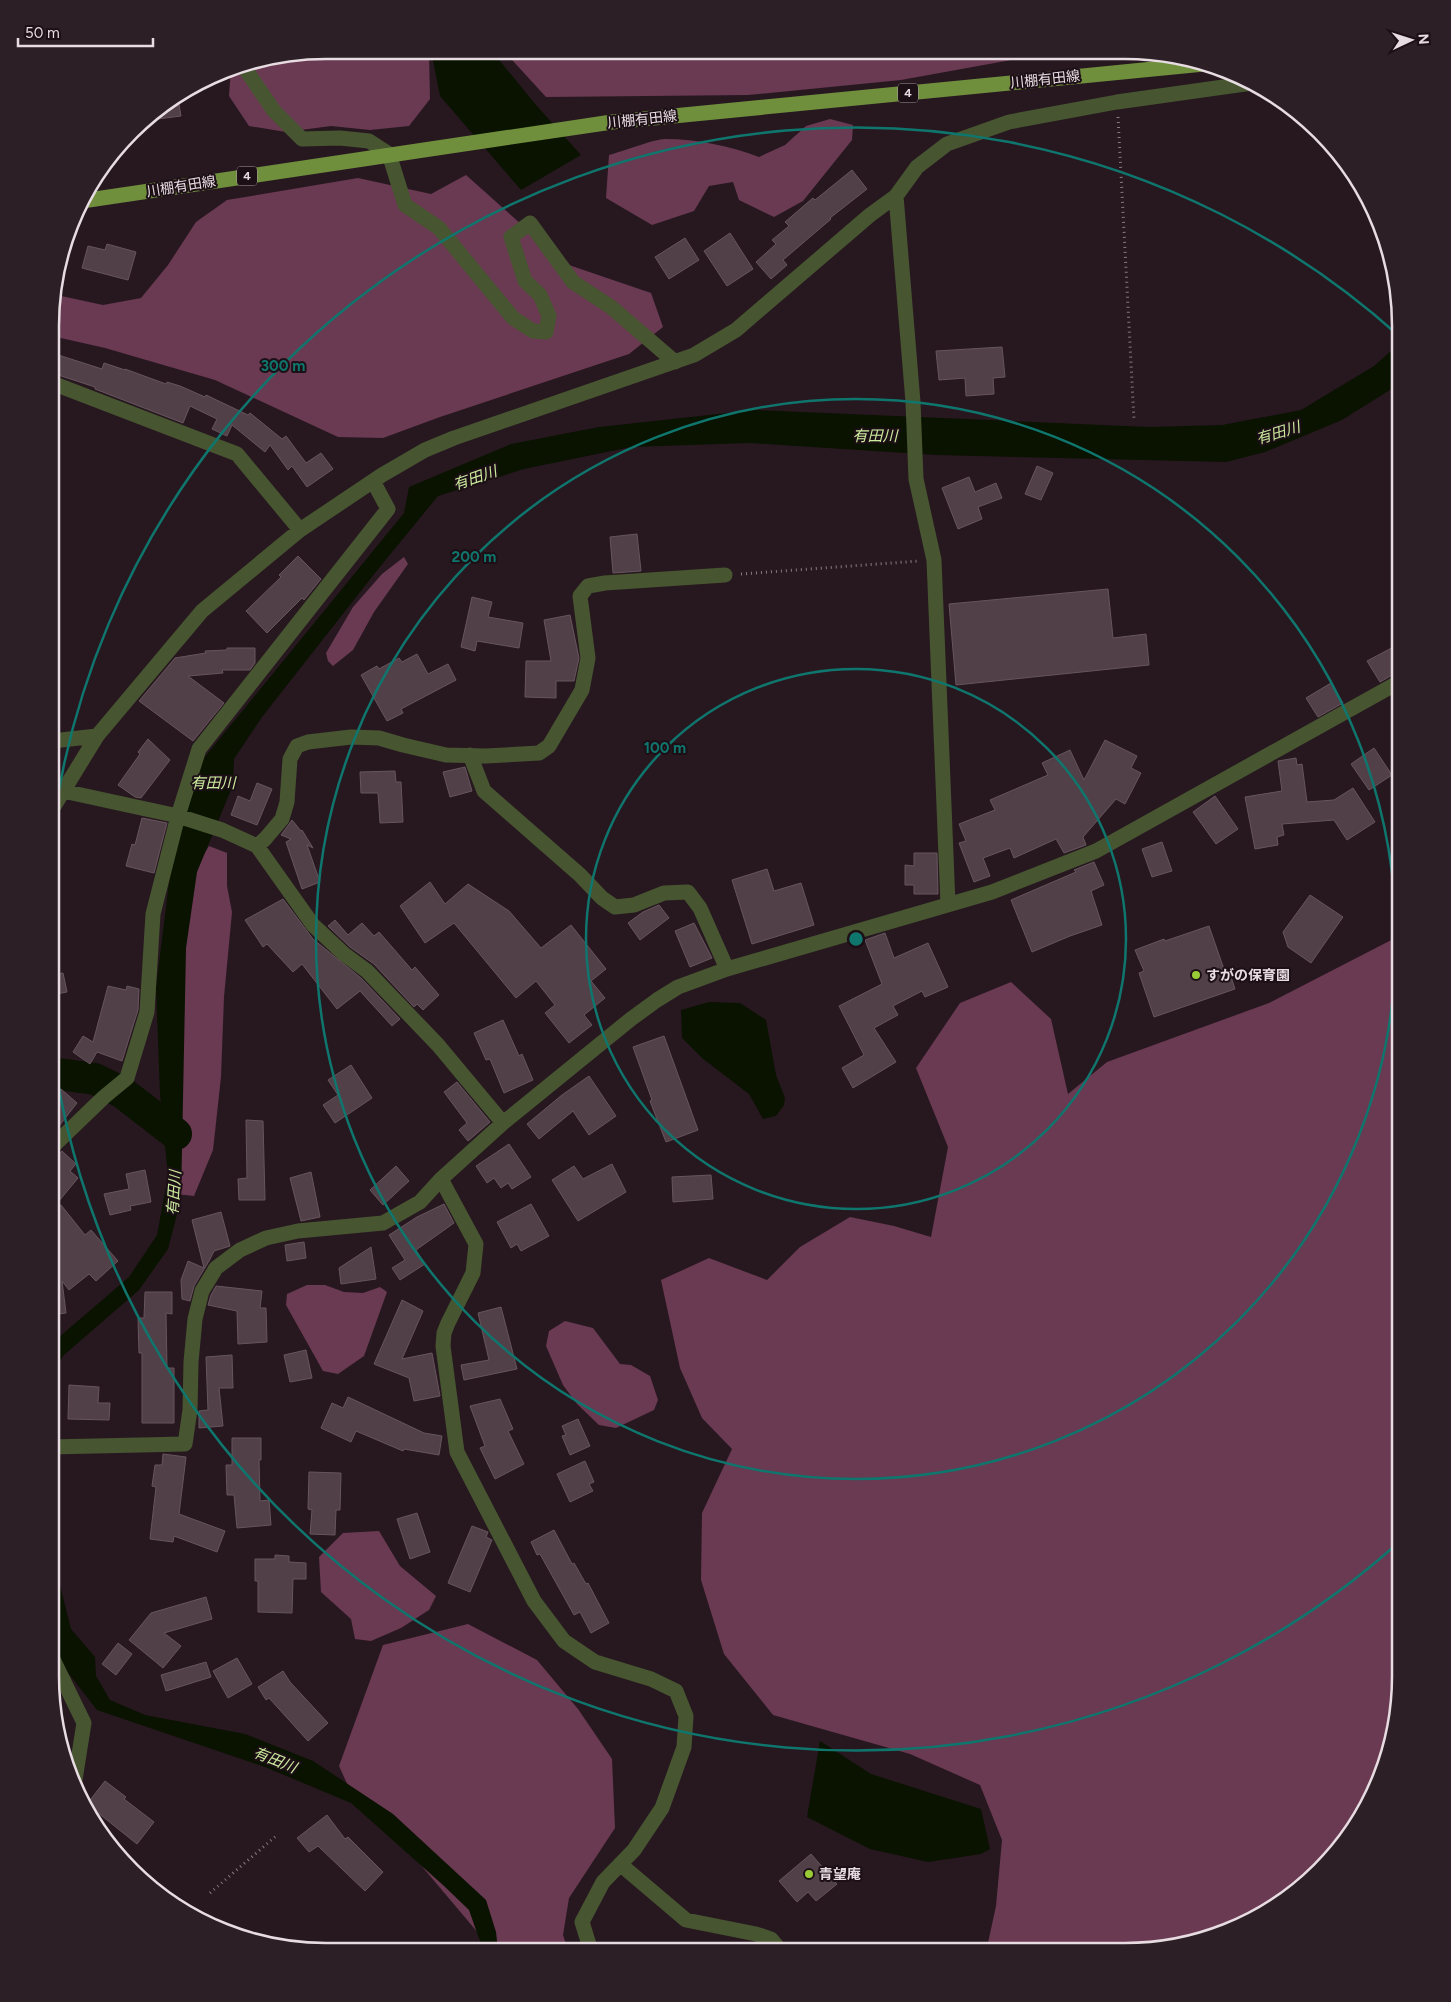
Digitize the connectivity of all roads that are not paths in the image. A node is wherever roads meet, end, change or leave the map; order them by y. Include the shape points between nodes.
1 (1186, 66) edge
2 (247, 71) edge
3 (1241, 85) edge
4 (389, 154) junction
5 (896, 196) junction
6 (90, 200) edge
7 (675, 362) junction
8 (59, 387) edge
9 (373, 481) junction
10 (300, 530) junction
11 (726, 575) road end
12 (1392, 686) edge
13 (97, 736) junction
14 (59, 740) edge
15 (470, 755) junction
16 (63, 791) junction
17 (59, 798) edge
18 (178, 816) junction
19 (257, 846) junction
20 (948, 904) junction
21 (727, 968) junction
22 (503, 1123) junction
23 (59, 1140) edge
24 (441, 1178) junction
25 (59, 1447) edge
26 (59, 1672) edge
27 (76, 1771) edge
28 (620, 1864) junction
29 (589, 1943) edge
30 (774, 1943) edge

1 - 4 main road, 川棚有田線 / 4 via 612,122
2 - 4 street via 274,110 302,139 340,138 369,142
3 - 5 street via 1117,102 1009,122 947,144 917,167
4 - 6 main road, 川棚有田線 / 4
4 - 7 street via 405,205 439,228 513,318 533,331 546,332 549,316 540,295 525,281 511,237 530,223 573,282 611,307
5 - 7 street via 736,330 694,355
5 - 20 street via 916,479 934,560
7 - 9 street via 454,438 424,450
8 - 10 street via 237,454
9 - 10 street
9 - 18 street via 388,509 199,749
10 - 13 street via 202,611
11 - 15 street via 588,586 580,596 588,658 582,690 549,746 539,753
12 - 20 street via 1096,851 992,892
13 - 14 street
13 - 16 street
15 - 19 street via 446,754 380,738 351,737 297,746 290,759 287,802 282,819
15 - 21 street via 484,791 615,907 634,905 664,893 688,892 700,908
16 - 17 street
16 - 18 street
18 - 19 street via 222,830
18 - 23 street via 153,914 147,1012 127,1078
19 - 22 street via 313,925 367,971 438,1044
20 - 21 street
21 - 22 street via 678,987 657,1000
22 - 24 street
24 - 25 street via 420,1202 383,1223 266,1238 240,1250 216,1268 202,1291 195,1319 185,1444
24 - 28 street via 476,1244 473,1273 444,1333 457,1452 534,1601 564,1641 595,1662 676,1690 686,1716 684,1747 662,1808 634,1850
26 - 27 street via 84,1723
28 - 29 street via 603,1882 582,1922
28 - 30 street via 686,1920 756,1934

